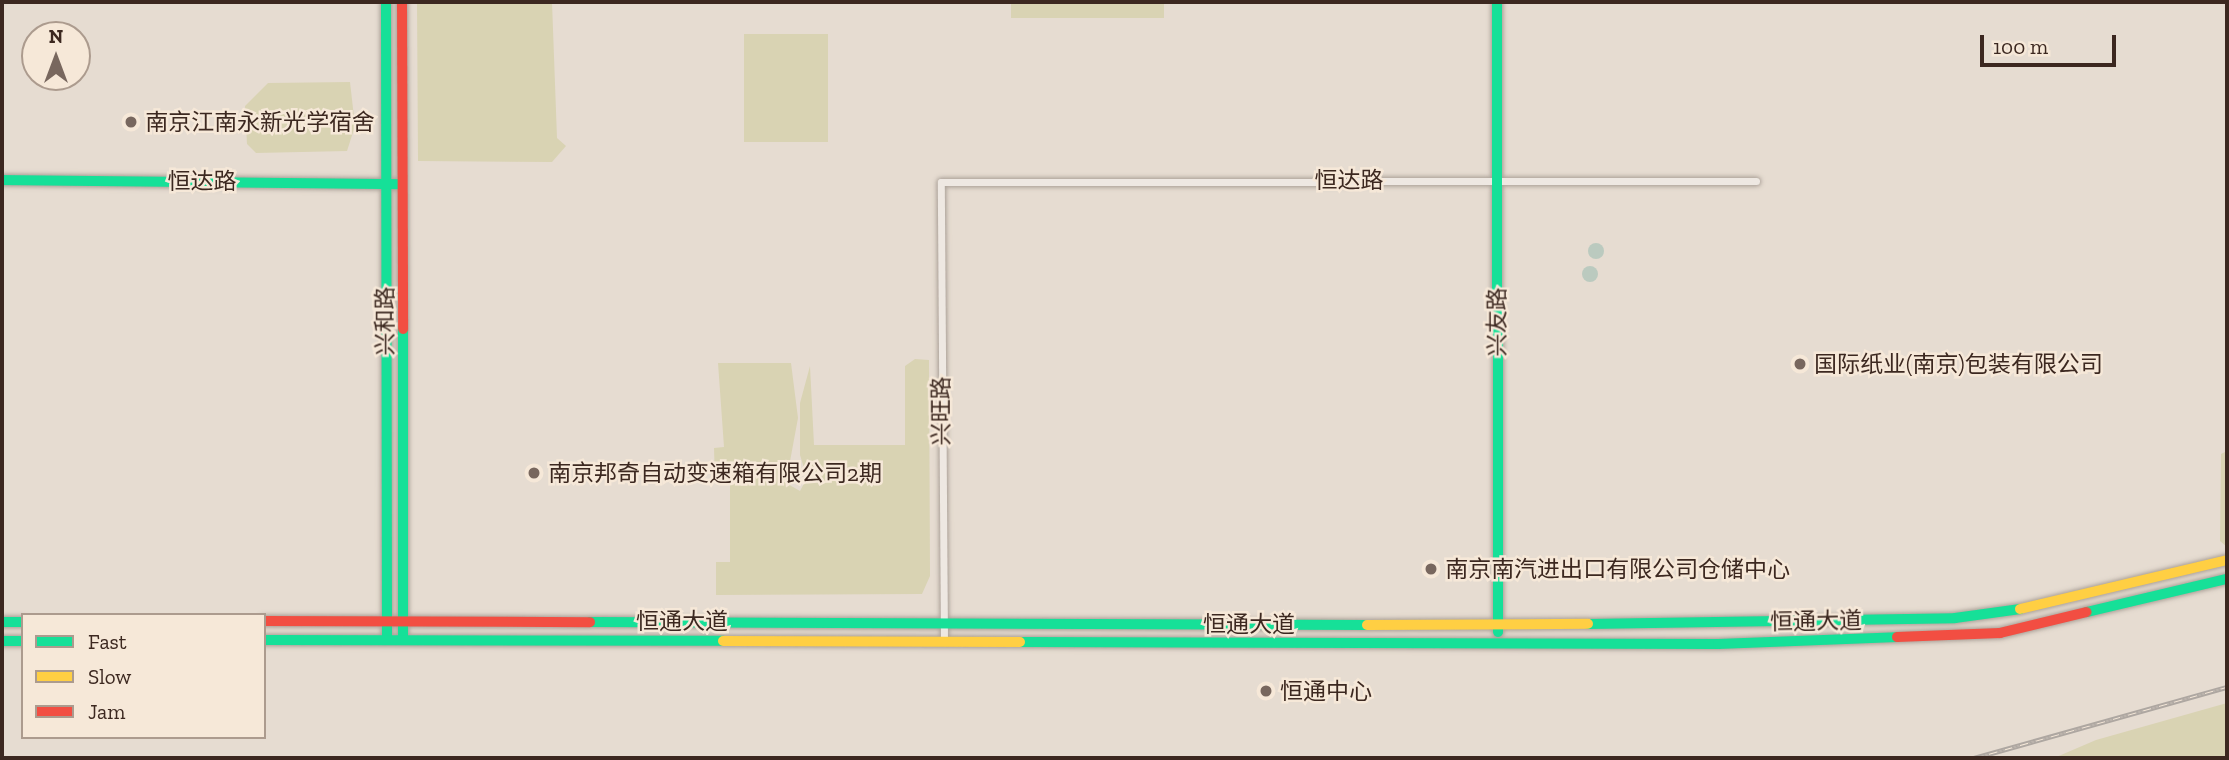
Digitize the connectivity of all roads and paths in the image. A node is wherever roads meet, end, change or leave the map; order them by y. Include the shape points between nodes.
1 (386, 2) edge
2 (402, 2) edge
3 (1497, 2) edge
4 (2, 180) edge
5 (941, 181) joint
6 (1496, 181) junction
7 (1756, 181) dead end
8 (385, 183) junction
9 (402, 184) junction
10 (2227, 559) edge
11 (2227, 579) edge
12 (266, 621) edge
13 (387, 621) junction
14 (403, 621) junction
15 (2, 622) edge
16 (21, 622) edge
17 (943, 624) junction
18 (1498, 625) junction
19 (21, 640) edge
20 (266, 640) edge
21 (387, 640) junction
22 (403, 640) junction
23 (2, 641) edge
24 (944, 641) junction
25 (1498, 642) junction

1 - 8 main road, 兴和路
2 - 9 main road, 兴和路
3 - 6 main road, 兴友路
4 - 8 main road, 恒达路
5 - 6 street, 恒达路
5 - 17 street, 兴旺路
6 - 7 street, 恒达路
6 - 18 main road, 兴友路
8 - 9 main road, 恒达路
8 - 13 main road, 兴和路
9 - 14 main road, 兴和路
10 - 18 main road, 恒通大道 via 1999,615
11 - 25 main road, 恒通大道 via 2000,633 1718,644
12 - 13 main road, 恒通大道
13 - 14 main road, 恒通大道
13 - 21 main road, 兴和路
14 - 17 main road, 恒通大道
14 - 22 main road, 兴和路
15 - 16 main road
17 - 18 main road, 恒通大道
17 - 24 street, 兴旺路
18 - 25 main road, 兴友路
19 - 23 main road
20 - 21 main road, 恒通大道
21 - 22 main road, 恒通大道
22 - 24 main road, 恒通大道
24 - 25 main road, 恒通大道

